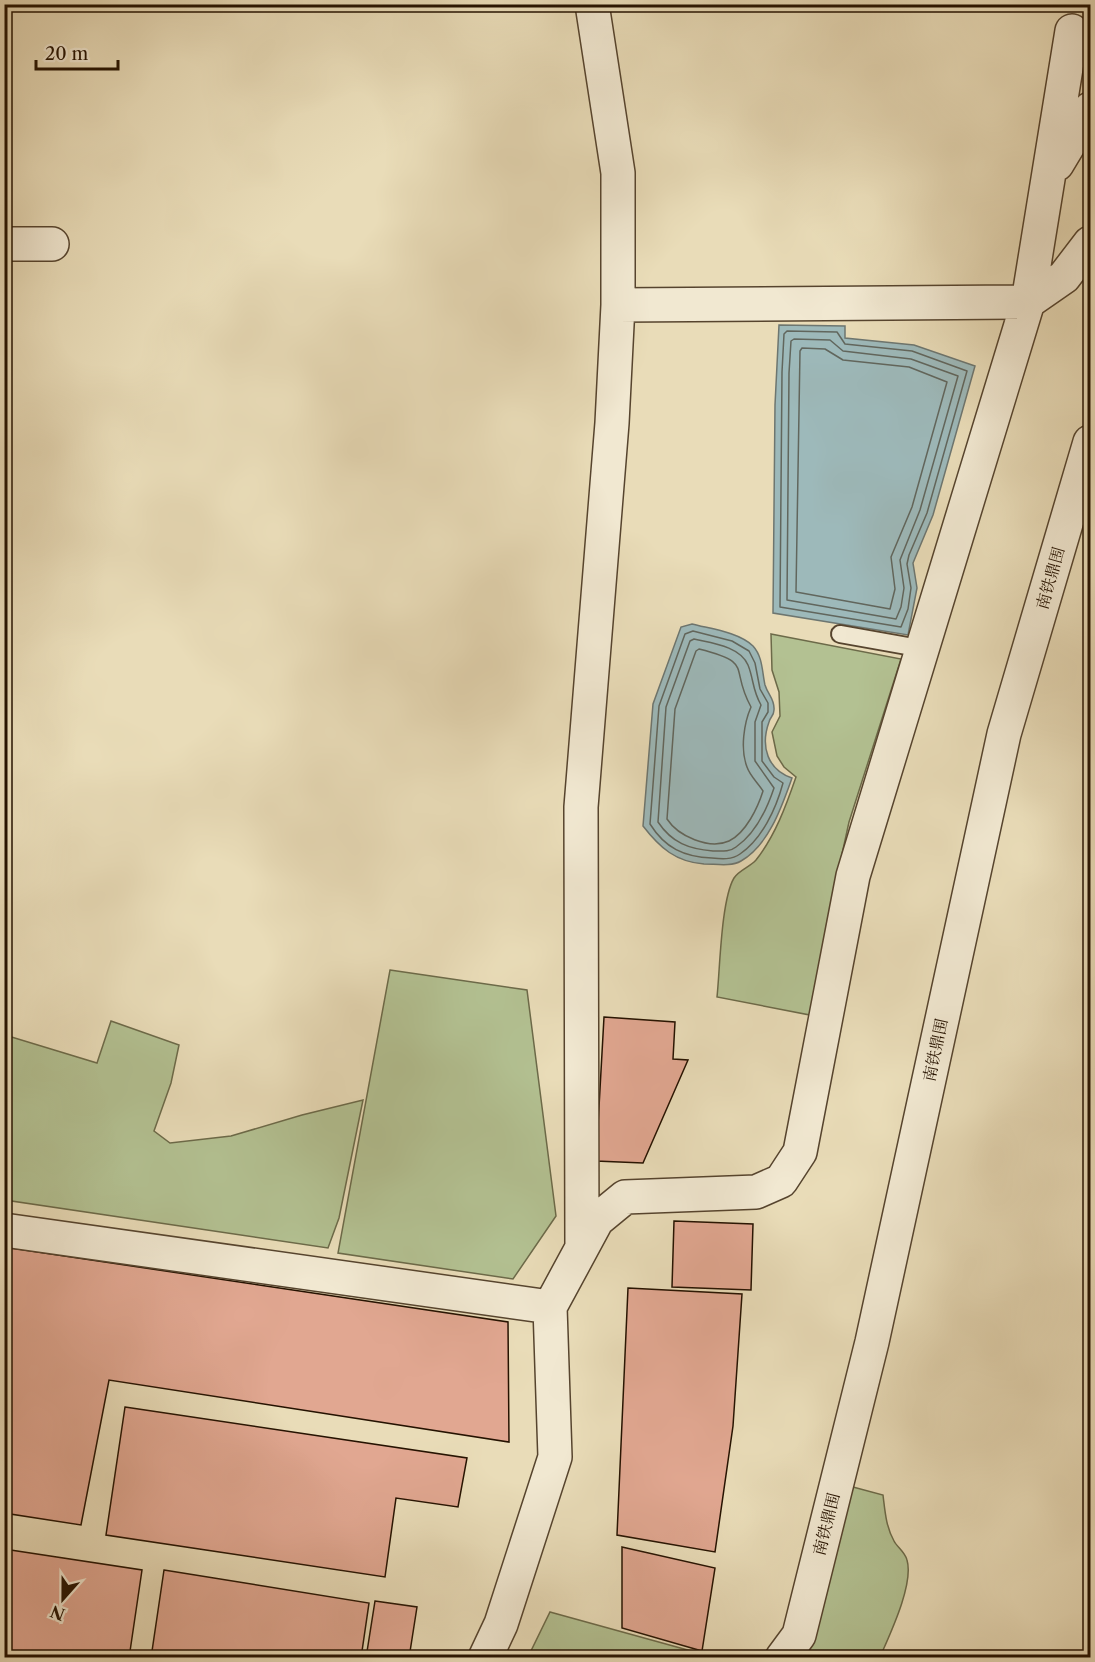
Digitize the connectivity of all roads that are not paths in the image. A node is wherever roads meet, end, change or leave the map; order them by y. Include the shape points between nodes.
1 (592, 4) edge
2 (1072, 31) dead end
3 (1090, 109) edge
4 (1049, 176) junction
5 (1090, 243) edge
6 (4, 244) edge
7 (52, 244) dead end
8 (1028, 302) junction
9 (618, 305) junction
10 (1090, 442) edge
11 (840, 634) dead end
12 (924, 649) junction
13 (4, 1230) edge
14 (582, 1249) junction
15 (550, 1307) junction
16 (485, 1658) edge
17 (782, 1658) edge

1 - 9 street via 618,173
2 - 4 street
3 - 4 street
4 - 8 street
5 - 8 street via 1064,277
6 - 7 street
8 - 9 street
8 - 12 street
9 - 14 street via 581,807
10 - 17 street, 南铁鼎围 via 1004,734 872,1342 798,1635
11 - 12 lane
12 - 14 street via 853,876 800,1152 781,1181 756,1192 625,1197 597,1220
13 - 15 street
14 - 15 street
15 - 16 street via 555,1457 501,1624

